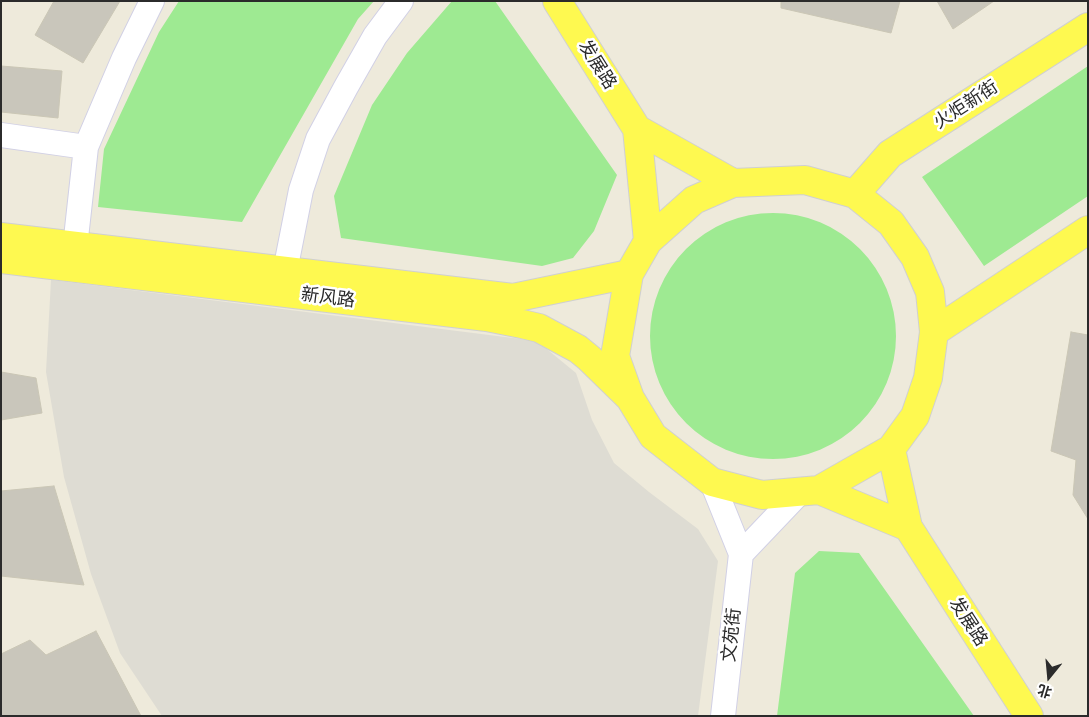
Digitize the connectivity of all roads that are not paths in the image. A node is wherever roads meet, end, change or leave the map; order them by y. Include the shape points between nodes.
1 (152, 1) edge
2 (401, 1) edge
3 (557, 1) edge
4 (1088, 27) edge
5 (637, 130) junction
6 (1, 135) edge
7 (86, 147) junction
8 (733, 183) junction
9 (855, 194) junction
10 (1088, 230) edge
11 (1, 237) edge
12 (648, 241) junction
13 (75, 247) junction
14 (1, 259) edge
15 (285, 271) junction
16 (629, 274) junction
17 (934, 332) junction
18 (630, 398) junction
19 (891, 449) junction
20 (712, 482) junction
21 (810, 491) junction
22 (908, 527) junction
23 (741, 554) junction
24 (724, 716) edge
25 (1029, 716) edge

1 - 7 street
2 - 15 street via 374,36 318,139 301,190
3 - 5 main road, 发展路
4 - 9 main road, 火炬新街 via 890,154
5 - 8 main road
5 - 12 main road
6 - 7 street
7 - 13 street
8 - 9 main road via 805,180
8 - 12 main road via 694,200
9 - 17 main road via 890,224 915,257 930,292
10 - 17 main road
11 - 13 main road, 新风路
12 - 16 main road
13 - 15 main road, 新风路
14 - 18 main road, 新风路 via 522,324 539,328 578,349
15 - 16 main road, 新风路 via 513,298
16 - 18 main road via 615,356
17 - 19 main road via 928,378 915,416
18 - 20 main road via 653,436
19 - 21 main road
19 - 22 main road
20 - 21 main road via 762,495
20 - 23 street
21 - 22 main road
21 - 23 street
22 - 25 main road, 发展路
23 - 24 street, 文苑街

